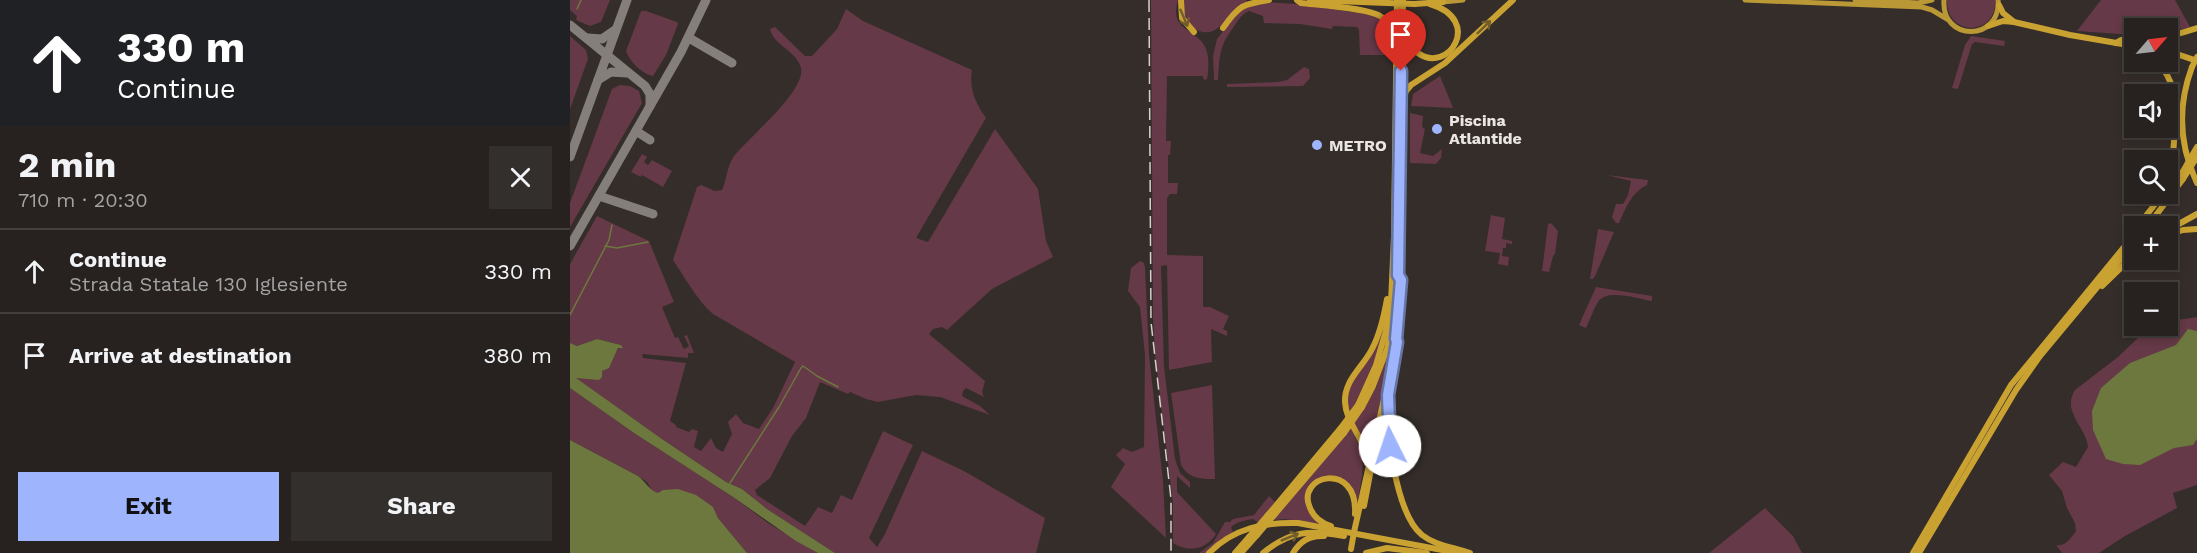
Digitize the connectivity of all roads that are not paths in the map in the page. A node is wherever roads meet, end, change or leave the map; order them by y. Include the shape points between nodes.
1 (1181, 0) edge
2 (1269, 0) edge
3 (1297, 0) edge
4 (1310, 0) edge
5 (1397, 0) edge
6 (1403, 0) edge
7 (1463, 0) edge
8 (1513, 0) edge
9 (1745, 0) edge
10 (1856, 0) edge
11 (1932, 0) edge
12 (1944, 0) edge
13 (1443, 2) joint
14 (1999, 2) edge
15 (1430, 4) junction
16 (1403, 13) junction
17 (1947, 19) junction
18 (2014, 22) junction
19 (1988, 26) junction
20 (1223, 28) dead end
21 (2197, 28) edge
22 (1194, 32) dead end
23 (2178, 34) edge
24 (2124, 40) edge
25 (2116, 43) junction
26 (2124, 45) edge
27 (2178, 54) edge
28 (2197, 59) edge
29 (1396, 69) junction
30 (2165, 72) edge
31 (1400, 110) junction
32 (2197, 147) edge
33 (2172, 150) edge
34 (2197, 157) edge
35 (2182, 176) junction
36 (2178, 180) edge
37 (2197, 183) edge
38 (2157, 204) edge
39 (2197, 214) edge
40 (2148, 216) edge
41 (2155, 216) edge
42 (2178, 226) edge
43 (2197, 229) edge
44 (2178, 231) edge
45 (2124, 245) edge
46 (2124, 255) edge
47 (2124, 265) edge
48 (1395, 276) junction
49 (2092, 293) junction
50 (1396, 339) junction
51 (1371, 457) junction
52 (1367, 470) junction
53 (1359, 510) junction
54 (1271, 514) junction
55 (1355, 520) junction
56 (1321, 530) junction
57 (1341, 531) junction
58 (1348, 537) junction
59 (1351, 551) edge
60 (1209, 553) edge
61 (1235, 553) edge
62 (1241, 553) edge
63 (1263, 553) edge
64 (1293, 553) edge
65 (1366, 553) edge
66 (1427, 553) edge
67 (1441, 553) edge
68 (1458, 553) edge
69 (1470, 553) edge
70 (1913, 553) edge
71 (1920, 553) edge

1 -> 22 highway via 1182,18
2 - 20 highway via 1242,6
3 - 29 highway via 1380,16 1391,28
4 - 15 highway, bridge
5 - 29 highway
6 - 16 highway
7 - 13 main road
31 -> 8 highway via 1411,85 1445,63
9 - 17 main road via 1922,7
10 - 11 main road
12 - 17 main road
13 - 15 highway
14 - 18 highway via 2003,13
14 - 19 main road via 1997,15
15 - 16 highway via 1448,11 1456,24 1457,42 1443,56 1433,59 1415,51 1407,39
16 - 31 highway
17 - 19 main road via 1963,31
18 - 19 highway
18 - 25 highway
21 - 23 highway
24 - 25 highway
25 - 26 highway
27 - 28 highway
28 - 37 highway, bridge via 2184,91 2181,122 2185,151
29 - 48 highway
30 - 33 highway via 2174,95
31 - 48 highway
32 - 35 highway, bridge
34 - 35 highway, bridge
35 - 36 highway
35 - 41 highway
38 - 40 highway
39 - 42 highway
43 - 44 highway
45 - 70 highway via 2011,385
46 - 49 highway
47 - 49 highway
48 - 50 highway via 1400,286
48 - 52 highway via 1376,340 1346,392 1347,411 1365,446
48 - 54 highway, bridge via 1384,341 1360,406
49 - 71 highway via 2016,390
50 - 51 highway
50 - 69 highway via 1388,395 1388,434 1404,506 1424,536
51 - 52 highway
51 - 53 highway via 1364,506
52 - 53 highway
53 - 55 highway
54 - 61 highway, bridge
54 - 62 highway, bridge
55 - 57 highway via 1354,498 1347,484 1332,477 1317,482 1308,495 1311,512
55 - 59 highway, bridge
56 - 57 highway
56 - 58 highway
56 - 60 highway via 1298,523 1261,524 1238,532
63 -> 56 highway via 1288,537
57 - 68 highway
58 - 64 highway via 1312,537
58 - 67 highway
65 - 66 highway via 1386,548

